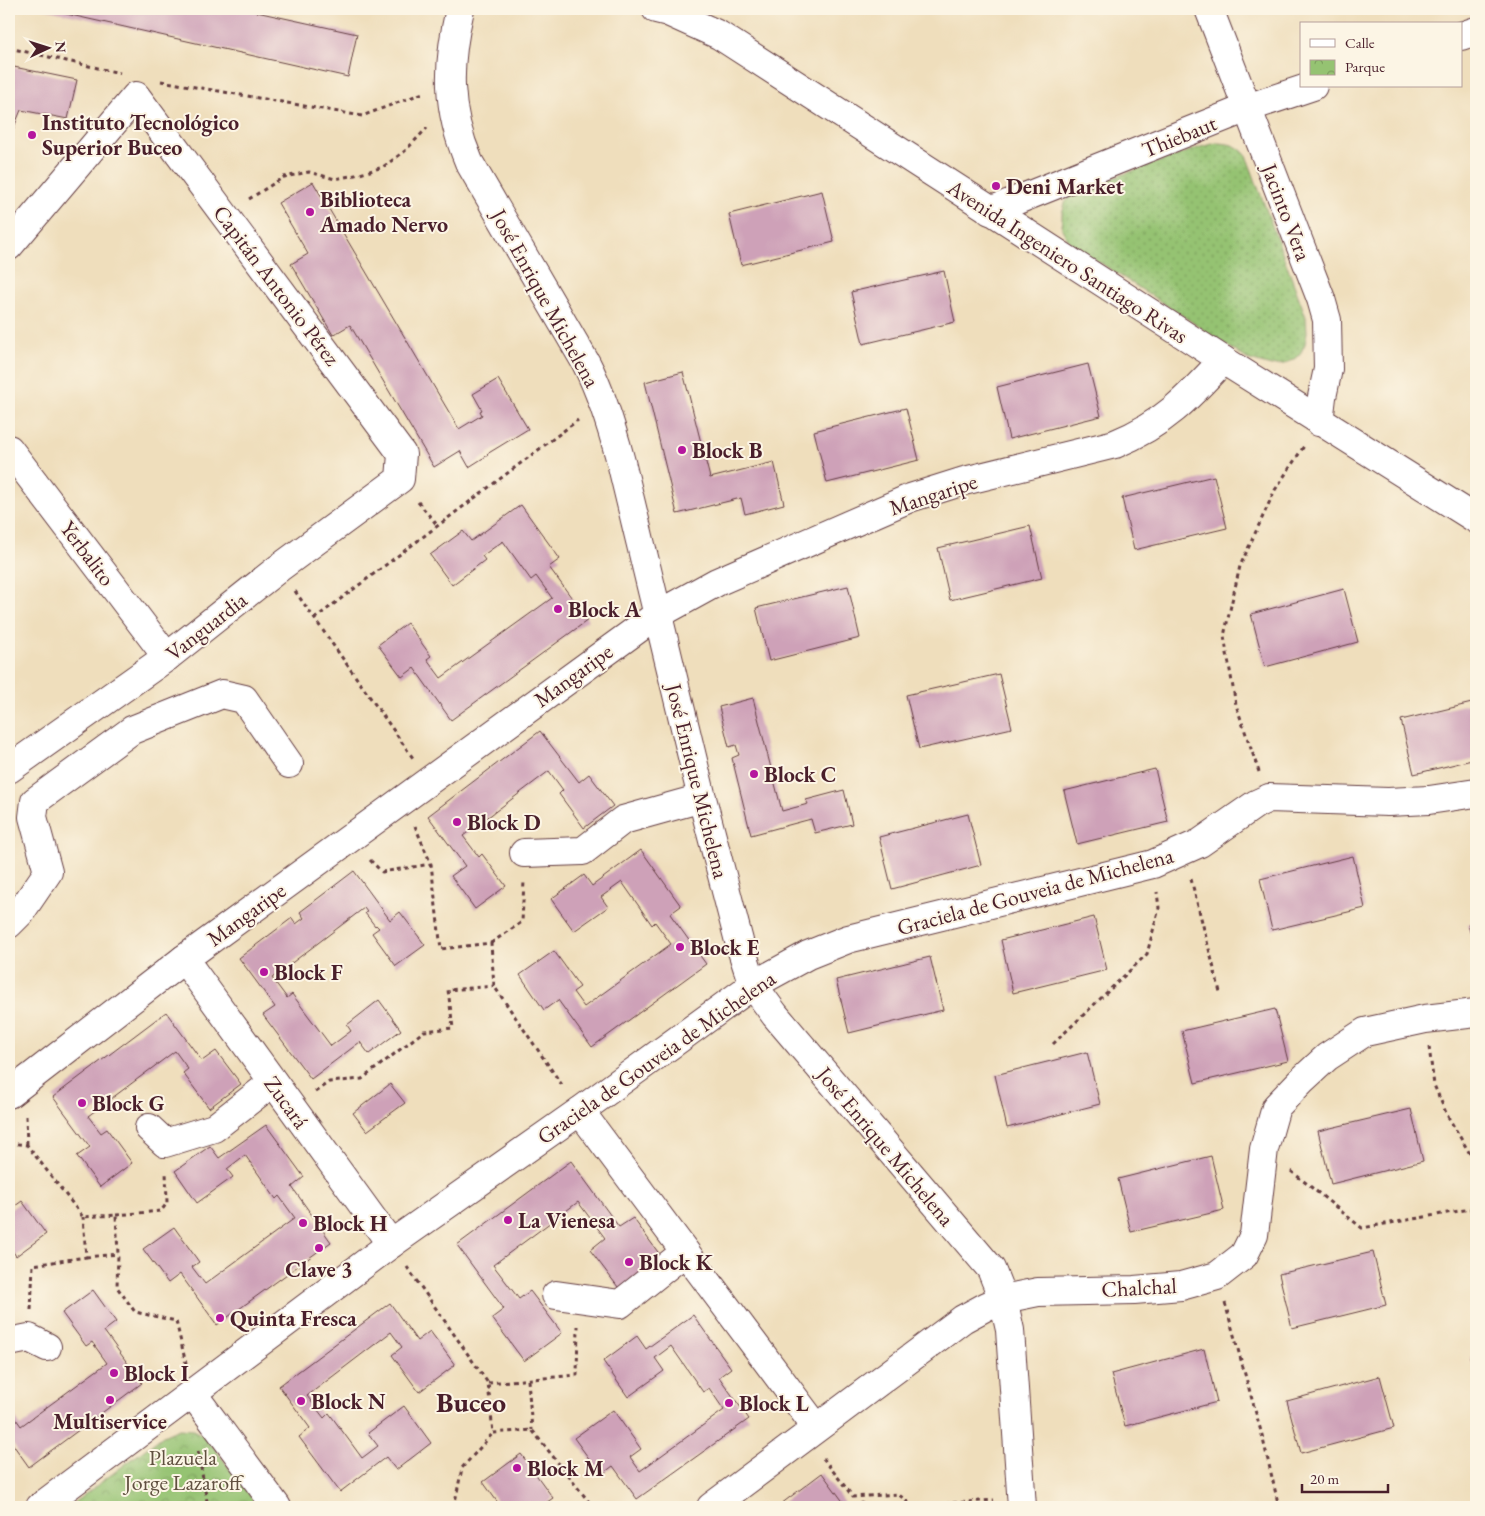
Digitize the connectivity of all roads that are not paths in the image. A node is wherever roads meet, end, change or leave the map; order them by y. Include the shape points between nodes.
1 (460, 9) edge
2 (1209, 9) edge
3 (664, 10) edge
4 (1476, 31) edge
5 (1462, 36) edge
6 (1307, 88) edge
7 (1247, 108) junction
8 (990, 211) junction
9 (9, 246) edge
10 (1224, 360) junction
11 (1319, 422) junction
12 (9, 449) edge
13 (400, 479) joint
14 (1476, 519) edge
15 (657, 615) junction
16 (167, 657) junction
17 (289, 764) dead end
18 (9, 769) edge
19 (1476, 793) edge
20 (702, 798) junction
21 (524, 853) road end
22 (9, 924) edge
23 (184, 959) junction
24 (753, 985) junction
25 (1476, 1013) edge
26 (273, 1082) junction
27 (9, 1094) edge
28 (580, 1111) junction
29 (157, 1136) road end
30 (391, 1244) junction
31 (685, 1252) junction
32 (567, 1296) road end
33 (1004, 1299) junction
34 (193, 1394) junction
35 (811, 1431) junction
36 (1022, 1502) edge
37 (40, 1507) edge
38 (277, 1507) edge
39 (711, 1507) edge

1 - 15 street, José Enrique Michelena via 453,40 451,83 454,118 461,143 596,382 621,462
2 - 7 street, Jacinto Vera
3 - 8 street, Avenida Ingeniero Santiago Rivas via 719,36
4 - 5 street
6 - 7 street, Thiebaut
7 - 8 street, Thiebaut
7 - 11 street, Jacinto Vera via 1327,320 1328,369
8 - 10 street, Avenida Ingeniero Santiago Rivas
9 - 13 street, Capitán Antonio Pérez via 136,96 402,454
10 - 11 street, Avenida Ingeniero Santiago Rivas
10 - 15 street, Mangaripe via 1189,397 1157,424 1138,435 1115,444 964,481 910,498 717,582
11 - 14 street, Avenida Ingeniero Santiago Rivas
12 - 16 street, Yerbalito
13 - 16 street, Vanguardia via 279,568
15 - 20 street, José Enrique Michelena
15 - 23 street, Mangaripe
16 - 18 street, Vanguardia
17 - 22 street via 244,699 222,694 132,730 35,802 32,817 48,872
19 - 24 street, Graciela de Gouveia de Michelena via 1388,802 1268,798 1184,852 1153,864 848,939 808,954
20 - 21 street via 623,820 584,851
20 - 24 street, José Enrique Michelena
23 - 26 street, Zucará
23 - 27 street, Mangaripe
24 - 28 street, Graciela de Gouveia de Michelena
24 - 33 street, José Enrique Michelena via 991,1269
25 - 33 street, Chalchal via 1425,1019 1365,1032 1327,1057 1276,1107 1264,1149 1254,1235 1244,1255 1217,1276 1181,1286 1038,1292
26 - 29 street via 214,1128
26 - 30 street, Zucará
28 - 30 street, Graciela de Gouveia de Michelena
28 - 31 street
30 - 34 street, Graciela de Gouveia de Michelena
31 - 32 street via 620,1304
31 - 35 street
33 - 35 street, Chalchal via 962,1319
33 - 36 street, José Enrique Michelena via 1010,1330
34 - 37 street, Graciela de Gouveia de Michelena
34 - 38 street
35 - 39 street, Chalchal

